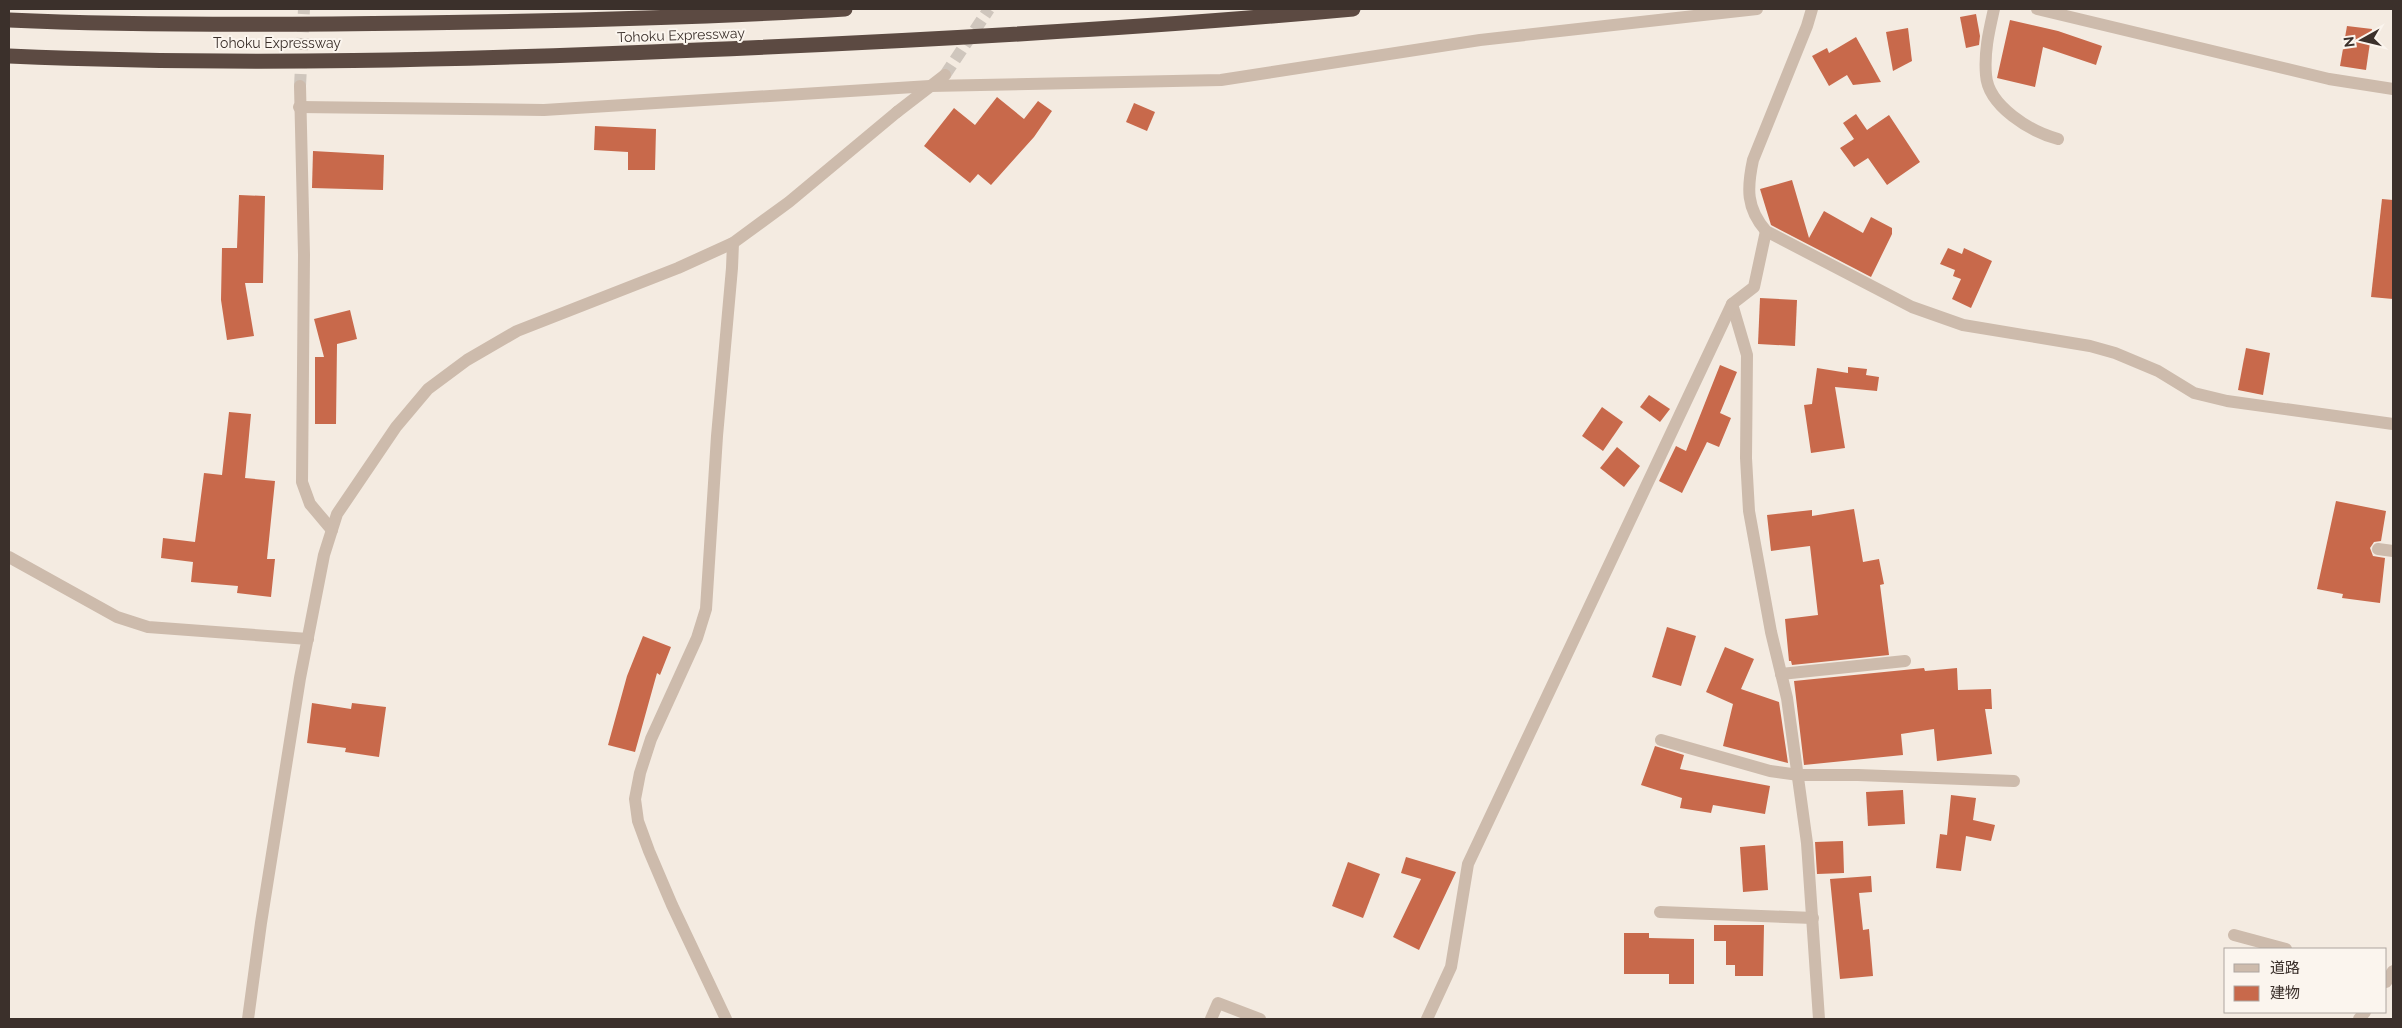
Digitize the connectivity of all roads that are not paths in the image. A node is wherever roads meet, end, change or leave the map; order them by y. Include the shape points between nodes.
1 (845, 9) edge
2 (1353, 9) edge
3 (1757, 9) edge
4 (1812, 9) edge
5 (1994, 9) edge
6 (2037, 9) edge
7 (9, 20) edge
8 (9, 56) edge
9 (945, 75) tunnel mouth
10 (300, 86) tunnel mouth
11 (930, 86) junction
12 (2393, 89) edge
13 (299, 107) junction
14 (2058, 139) dead end
15 (1766, 231) junction
16 (732, 244) junction
17 (1732, 304) junction
18 (2393, 424) edge
19 (332, 530) junction
20 (2378, 549) dead end
21 (2393, 551) edge
22 (9, 557) edge
23 (308, 639) junction
24 (1905, 661) dead end
25 (1781, 674) junction
26 (1661, 740) dead end
27 (1799, 775) junction
28 (2014, 781) dead end
29 (1660, 912) dead end
30 (1813, 918) junction
31 (2234, 935) dead end
32 (2282, 948) edge
33 (248, 1019) edge
34 (726, 1019) edge
35 (1211, 1019) edge
36 (1260, 1019) edge
37 (1427, 1019) edge
38 (1819, 1019) edge

1 - 7 highway, Tohoku Expressway via 513,22 76,23
2 - 8 highway, Tohoku Expressway via 988,36 517,58 323,60
3 - 11 street via 1480,40 1221,80
4 - 15 street via 1753,160 1748,181 1753,213
5 - 14 street via 1986,48 1986,77 1995,98 2017,120
6 - 12 street via 2329,79
9 - 11 street
10 - 13 street
11 - 13 street via 544,110
11 - 16 street via 789,202
13 - 19 street via 304,254 302,482 310,504
15 - 17 street via 1754,287
15 - 18 street via 1912,307 1963,326 2115,352 2194,393 2227,401
16 - 19 street via 517,330 467,360 428,389 396,427 337,514
16 - 34 street via 706,609 697,638 650,739 635,798 638,821 649,851
17 - 25 street via 1747,355 1746,458 1750,511
17 - 37 street via 1468,864 1451,966
19 - 23 street
20 - 21 street
22 - 23 street via 117,617 148,627
23 - 33 street
24 - 25 street
25 - 27 street
26 - 27 street
27 - 28 street
27 - 30 street
29 - 30 street
30 - 38 street
31 - 32 street
35 - 36 street via 1218,1003

